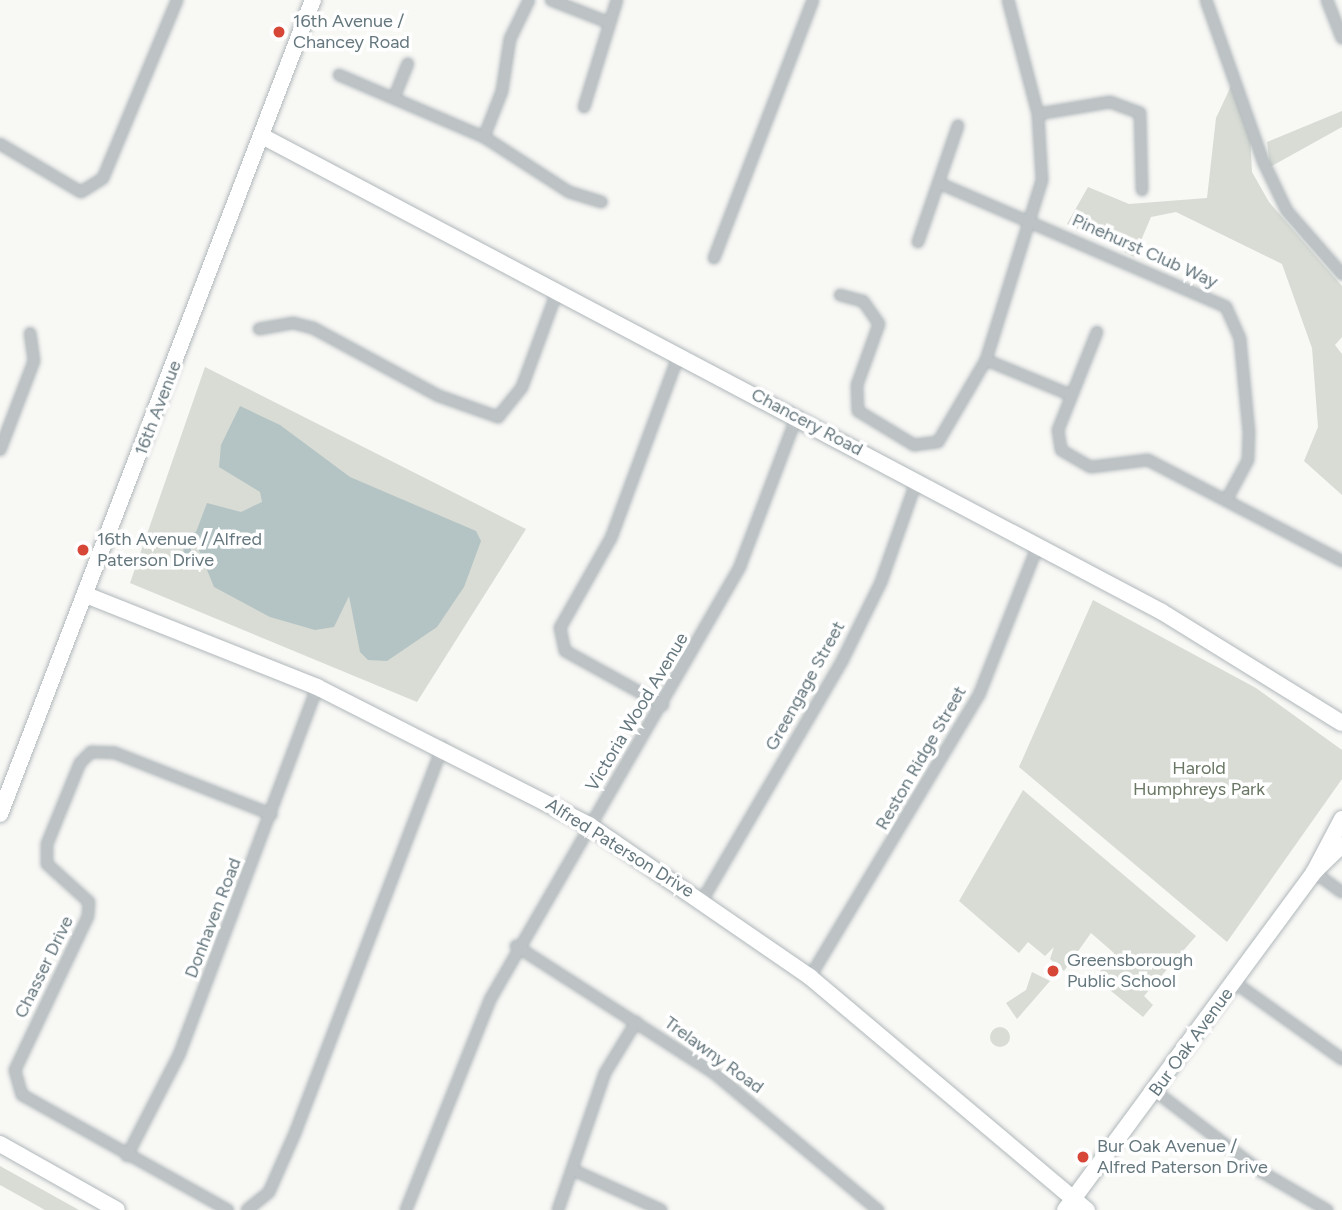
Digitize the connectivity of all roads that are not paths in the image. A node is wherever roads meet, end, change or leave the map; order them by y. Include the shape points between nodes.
1 (177, 0) edge
2 (313, 0) edge
3 (529, 0) edge
4 (551, 0) edge
5 (617, 0) edge
6 (813, 0) edge
7 (1008, 0) edge
8 (1206, 0) edge
9 (1327, 0) edge
10 (607, 22) junction
11 (1342, 38) edge
12 (408, 64) dead end
13 (339, 75) dead end
14 (394, 98) junction
15 (584, 107) dead end
16 (1038, 114) junction
17 (958, 126) dead end
18 (262, 136) junction
19 (484, 137) junction
20 (0, 144) edge
21 (941, 184) junction
22 (1142, 190) dead end
23 (602, 202) dead end
24 (1032, 219) junction
25 (918, 242) dead end
26 (714, 258) dead end
27 (1342, 274) edge
28 (558, 289) junction
29 (841, 295) dead end
30 (260, 329) dead end
31 (1097, 332) dead end
32 (30, 333) dead end
33 (679, 354) junction
34 (986, 360) junction
35 (1070, 395) junction
36 (797, 416) junction
37 (0, 450) edge
38 (918, 481) junction
39 (1227, 499) junction
40 (1038, 545) junction
41 (1342, 561) edge
42 (86, 595) junction
43 (317, 687) junction
44 (663, 705) junction
45 (1342, 723) edge
46 (443, 746) junction
47 (0, 814) edge
48 (271, 814) junction
49 (1342, 819) edge
50 (590, 825) junction
51 (1342, 845) edge
52 (1314, 872) junction
53 (1342, 892) edge
54 (703, 900) junction
55 (516, 946) junction
56 (810, 977) junction
57 (1234, 982) junction
58 (636, 1022) junction
59 (1342, 1059) edge
60 (1155, 1091) junction
61 (0, 1144) edge
62 (127, 1156) junction
63 (573, 1170) junction
64 (1069, 1205) edge
65 (117, 1210) edge
66 (229, 1210) edge
67 (247, 1210) edge
68 (406, 1210) edge
69 (558, 1210) edge
70 (661, 1210) edge
71 (878, 1210) edge
72 (1087, 1210) edge
73 (1327, 1210) edge

1 - 20 street via 103,178 81,191
2 - 18 street, 16th Avenue
3 - 19 street via 512,30 502,91
4 - 10 street
5 - 10 street
6 - 26 street
7 - 16 street
8 - 27 street via 1269,174 1287,211
9 - 11 street
10 - 15 street
12 - 14 street
13 - 14 street
14 - 19 street
16 - 22 street via 1110,102 1140,113
16 - 24 street via 1044,164
17 - 21 street
18 - 28 street, Chancery Road
18 - 42 street, 16th Avenue
19 - 23 street via 569,192
21 - 24 street, Pinehurst Club Way
21 - 25 street
24 - 34 street
24 - 39 street, Pinehurst Club Way via 1226,307 1240,339 1249,432 1248,460
28 - 30 street via 522,387 498,417 439,396 313,328 293,323
28 - 33 street, Chancery Road
29 - 34 street via 863,301 879,324 857,385 858,411 914,444 943,436
31 - 35 street
32 - 37 street via 34,361
33 - 36 street, Chancery Road
33 - 44 street via 611,538 560,628 565,651
34 - 35 street
35 - 39 street via 1058,440 1073,459 1091,467 1148,460
36 - 38 street, Chancery Road
36 - 44 street, Victoria Wood Avenue via 740,566
38 - 40 street, Chancery Road
38 - 54 street, Greengage Street via 881,582 843,659
39 - 41 street
40 - 45 street, Chancery Road via 1271,675
40 - 56 street, Reston Ridge Street via 979,695
42 - 43 street, Alfred Paterson Drive
42 - 47 street, 16th Avenue
43 - 46 street, Alfred Paterson Drive
43 - 48 street, Donhaven Road
44 - 50 street, Victoria Wood Avenue
46 - 50 street, Alfred Paterson Drive
46 - 67 street via 295,1133 269,1192
48 - 62 street, Donhaven Road via 179,1055
48 - 62 street, Chasser Drive via 115,752 91,752 80,763 47,844 47,864 89,902 88,916 18,1057 16,1083 22,1096
49 - 52 street, Bur Oak Avenue
50 - 54 street, Alfred Paterson Drive
50 - 55 street, Victoria Wood Avenue
51 - 52 street, Bur Oak Avenue
52 - 53 street
52 - 57 street, Bur Oak Avenue
54 - 56 street, Alfred Paterson Drive
55 - 58 street, Trelawny Road
55 - 68 street, Victoria Wood Avenue
56 - 64 street, Alfred Paterson Drive
57 - 59 street
57 - 60 street, Bur Oak Avenue
58 - 63 street via 605,1073
58 - 71 street, Trelawny Road via 714,1073
60 - 64 street, Bur Oak Avenue
60 - 73 street via 1260,1171
61 - 65 street
62 - 66 street, Chasser Drive
63 - 69 street
63 - 70 street
64 - 72 street, Alfred Paterson Drive

